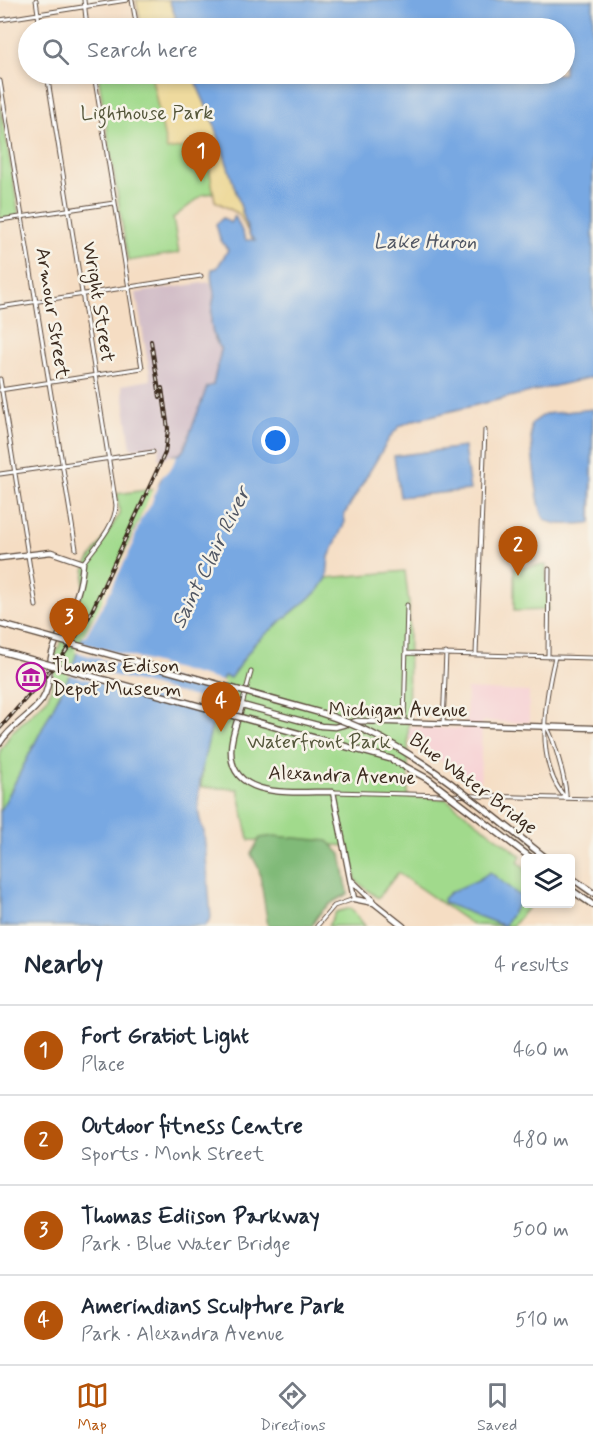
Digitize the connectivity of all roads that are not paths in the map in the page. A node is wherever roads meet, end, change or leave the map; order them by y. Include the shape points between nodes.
1 (36, 0) edge
2 (84, 0) edge
3 (127, 0) edge
4 (132, 0) edge
5 (84, 7) junction
6 (38, 14) junction
7 (39, 18) edge
8 (86, 18) edge
9 (135, 18) edge
10 (0, 20) edge
11 (0, 81) edge
12 (49, 84) edge
13 (96, 84) edge
14 (114, 202) junction
15 (69, 208) junction
16 (22, 216) junction
17 (0, 219) edge
18 (201, 276) dead end
19 (129, 288) junction
20 (82, 294) junction
21 (35, 301) junction
22 (0, 307) edge
23 (94, 375) junction
24 (0, 379) edge
25 (48, 383) junction
26 (1, 390) edge
27 (485, 430) dead end
28 (153, 452) dead end
29 (108, 457) junction
30 (61, 464) junction
31 (15, 472) junction
32 (0, 474) edge
33 (76, 549) dead end
34 (28, 554) junction
35 (0, 558) edge
36 (82, 563) junction
37 (549, 569) dead end
38 (407, 605) dead end
39 (36, 606) dead end
40 (0, 624) edge
41 (0, 651) edge
42 (406, 653) junction
43 (446, 654) junction
44 (476, 654) junction
45 (548, 656) junction
46 (555, 657) junction
47 (593, 658) edge
48 (251, 672) dead end
49 (242, 705) junction
50 (404, 723) junction
51 (443, 724) junction
52 (546, 726) junction
53 (593, 728) edge
54 (0, 743) edge
55 (556, 753) junction
56 (547, 755) junction
57 (561, 772) junction
58 (553, 774) junction
59 (333, 792) junction
60 (566, 798) junction
61 (593, 799) edge
62 (526, 854) edge
63 (541, 854) edge
64 (351, 879) junction
65 (575, 880) edge
66 (575, 892) edge
67 (593, 893) edge
68 (354, 899) junction
69 (374, 903) junction
70 (593, 905) edge
71 (317, 926) edge
72 (403, 926) edge

1 - 6 street
2 - 5 street
3 - 5 street
4 - 9 street
5 - 6 street
5 - 8 street
6 - 7 street
6 - 10 street
11 - 16 street, Armour Street
12 - 15 street, Wright Street
13 - 14 street
14 - 15 street
14 - 19 street
15 - 16 street
15 - 20 street, Wright Street
16 - 17 street
16 - 21 street, Armour Street
18 - 19 street
19 - 20 street
19 - 23 street via 142,368
20 - 21 street
20 - 23 street, Wright Street
21 - 22 street
21 - 25 street, Armour Street
23 - 25 street
23 - 29 street, Wright Street
24 - 26 street
25 - 26 street
25 - 30 street, Armour Street
26 - 31 street
27 - 44 street
28 - 29 street
29 - 30 street
29 - 36 street, Wright Street via 116,508 105,532
30 - 31 street
30 - 33 street, Armour Street
31 - 32 street
31 - 34 street
34 - 35 street
34 - 36 street via 51,552
34 - 39 street
36 - 54 street via 81,587 53,648 48,687 42,700 14,724
37 - 45 street
38 - 42 street
40 - 63 highway, Blue Water Bridge, bridge via 321,713 368,731 416,758
41 - 62 highway, Blue Water Bridge, bridge via 391,759 428,779
42 - 43 street
42 - 50 street
43 - 44 street
43 - 51 street
44 - 45 street
45 - 46 street
46 - 47 street
46 - 52 street via 547,694
48 - 49 street, Alexandra Avenue
49 - 50 street, Michigan Avenue via 321,726 357,721
49 - 59 street, Alexandra Avenue via 231,748 232,760 243,781 260,789
50 - 51 street, Michigan Avenue
51 - 52 street, Michigan Avenue
52 - 53 street, Michigan Avenue
52 - 55 street via 553,735
52 - 56 street
55 - 56 street
55 - 57 street
56 - 58 street
57 - 58 street
57 - 60 street
58 - 60 street
59 - 60 street, Alexandra Avenue
59 - 64 street
60 - 61 street, Alexandra Avenue
64 - 68 street
64 - 69 street
65 - 67 highway
66 - 70 highway
68 - 69 street
68 - 71 street via 334,906
69 - 72 street

